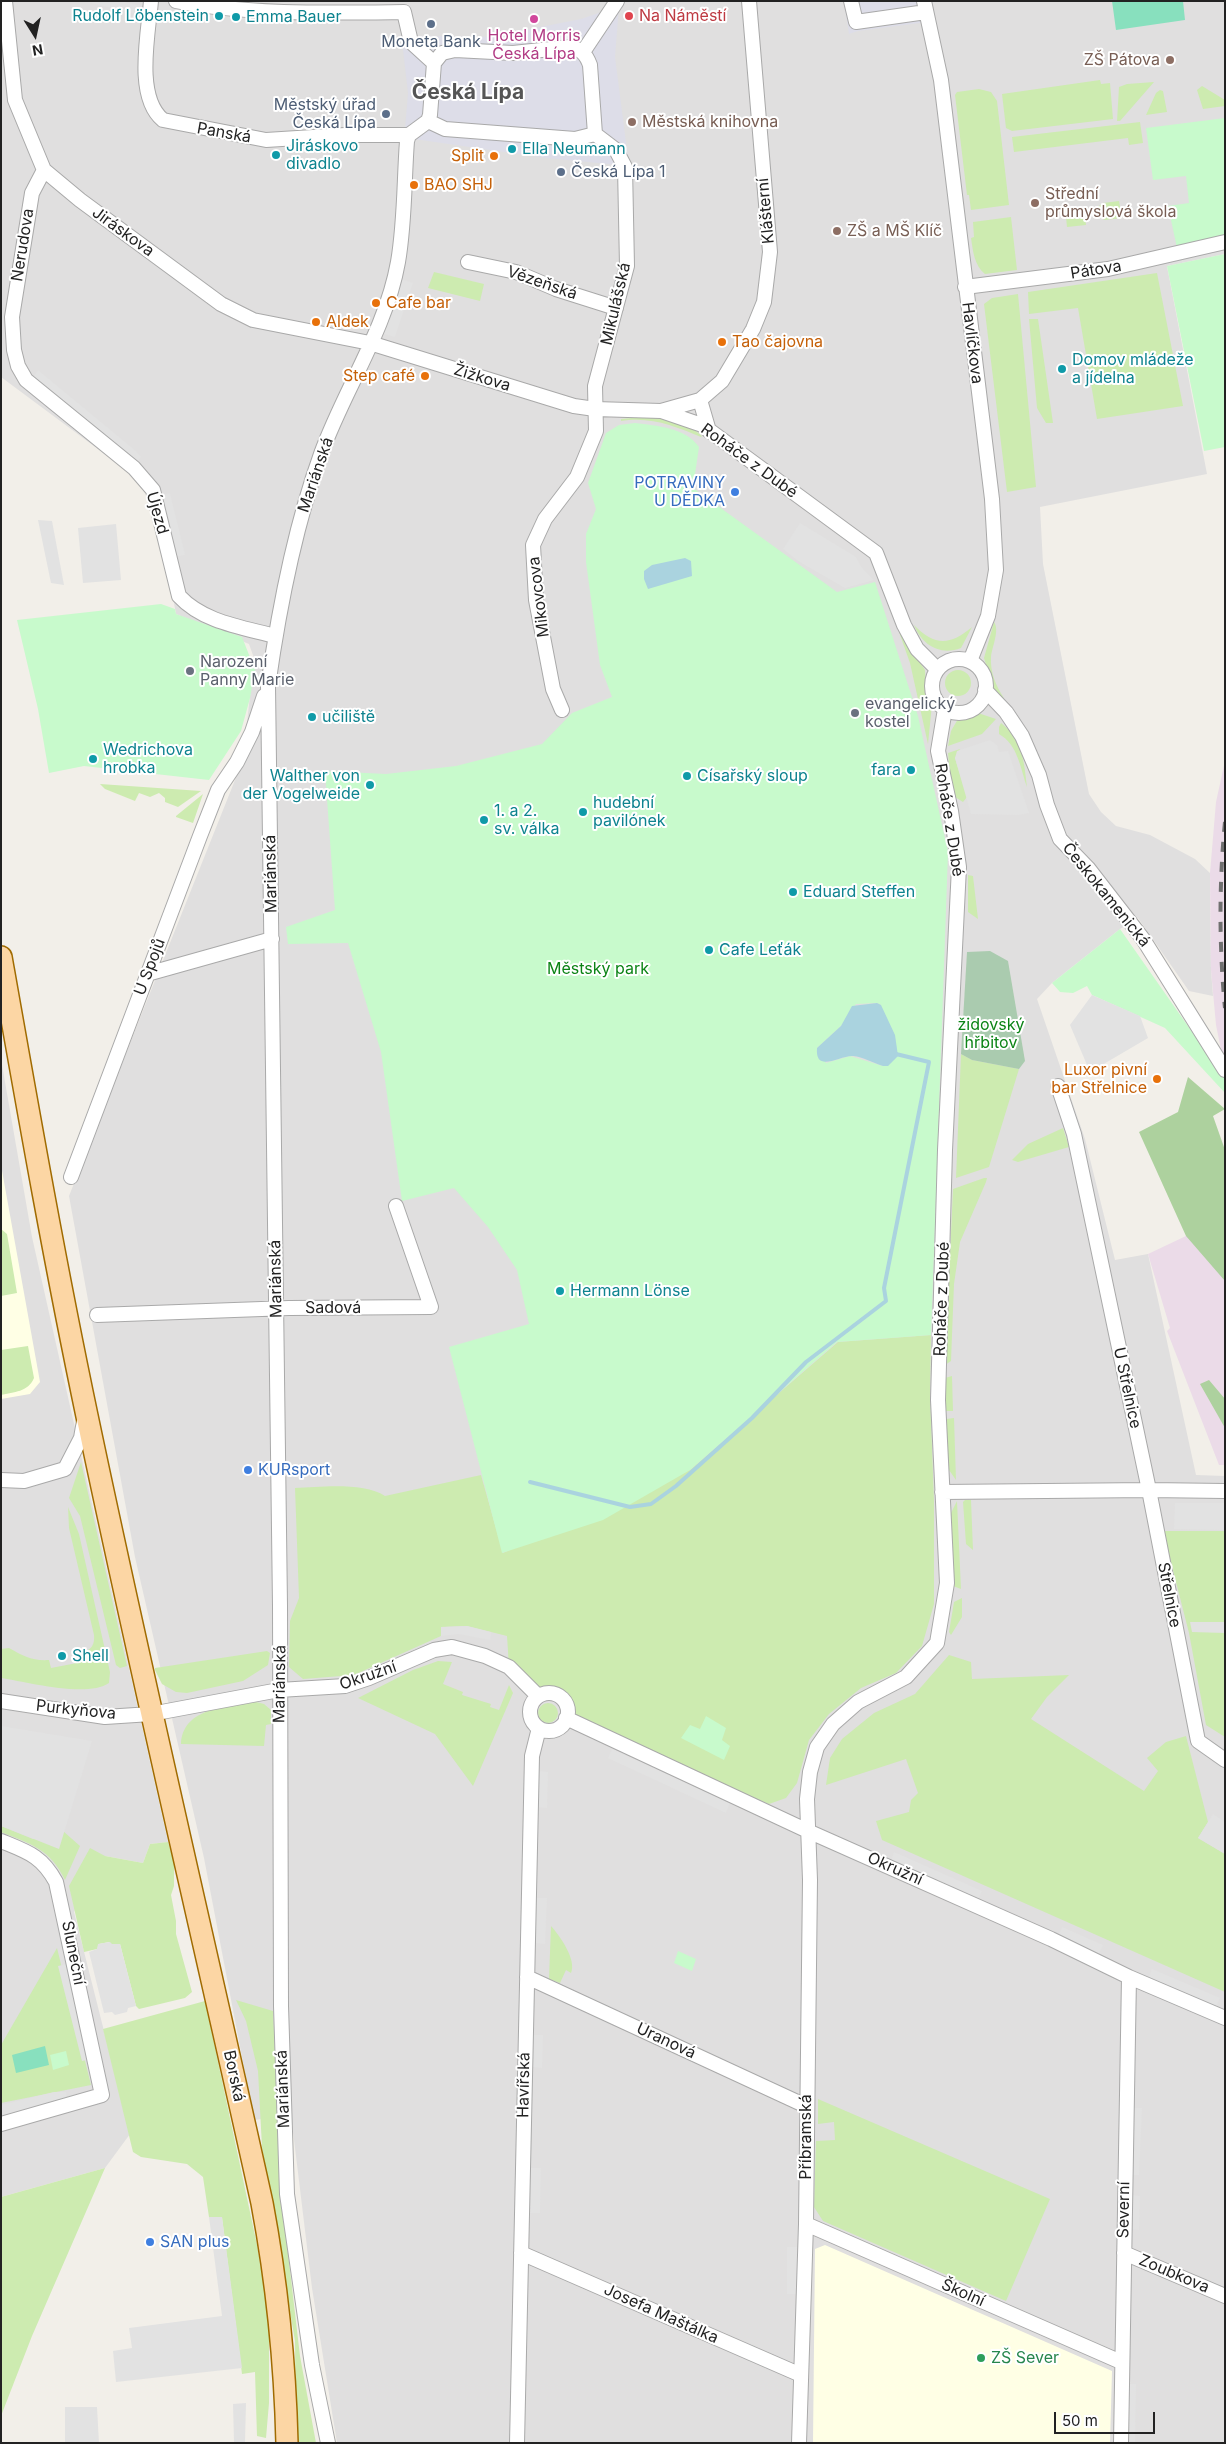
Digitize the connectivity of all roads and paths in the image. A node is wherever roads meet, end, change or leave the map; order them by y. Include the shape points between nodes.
1 (5, 1) edge
2 (150, 1) edge
3 (617, 1) edge
4 (749, 1) edge
5 (850, 1) edge
6 (179, 2) edge
7 (926, 12) edge
8 (583, 52) junction
9 (434, 62) junction
10 (428, 121) junction
11 (595, 134) junction
12 (409, 135) junction
13 (44, 170) junction
14 (1225, 242) edge
15 (468, 262) dead end
16 (965, 287) junction
17 (616, 308) junction
18 (370, 343) junction
19 (26, 380) joint
20 (700, 400) junction
21 (595, 409) junction
22 (661, 411) junction
23 (709, 431) junction
24 (275, 636) junction
25 (970, 661) junction
26 (937, 669) junction
27 (268, 686) junction
28 (985, 690) junction
29 (975, 707) junction
30 (945, 709) junction
31 (562, 710) dead end
32 (1006, 712) junction
33 (272, 939) junction
34 (1, 957) edge
35 (147, 974) junction
36 (1225, 1070) edge
37 (1058, 1086) dead end
38 (71, 1177) dead end
39 (396, 1206) dead end
40 (277, 1309) junction
41 (97, 1315) dead end
42 (86, 1413) junction
43 (1, 1480) edge
44 (1149, 1490) junction
45 (1225, 1491) edge
46 (942, 1492) junction
47 (279, 1690) junction
48 (538, 1696) junction
49 (1, 1701) edge
50 (151, 1714) junction
51 (566, 1718) junction
52 (539, 1728) junction
53 (1225, 1760) edge
54 (810, 1832) junction
55 (1, 1841) edge
56 (527, 1977) junction
57 (1129, 1977) junction
58 (1225, 2018) edge
59 (806, 2106) junction
60 (1, 2124) edge
61 (806, 2224) junction
62 (521, 2253) junction
63 (1124, 2253) junction
64 (1225, 2296) edge
65 (1121, 2362) junction
66 (801, 2375) junction
67 (287, 2443) edge
68 (328, 2443) edge
69 (517, 2443) edge
70 (798, 2443) edge
71 (1121, 2443) edge

1 - 13 street, Jiráskova via 15,100
2 - 12 street, Panská via 146,56 149,103 163,120 266,140
3 - 8 street
4 - 20 street, Klášterní via 770,252 764,302 754,329 735,362 722,381
5 - 7 street via 856,22
6 - 9 street via 279,11 404,12 411,42
7 - 16 street, Havlíčkova via 941,80
8 - 9 street via 570,47 513,53 448,51
8 - 11 street via 590,65
9 - 10 street via 432,109
10 - 11 street via 437,127 575,139
10 - 12 street
11 - 17 street, Mikulášská via 616,150 625,167 627,266
12 - 18 street, Mariánská via 398,262 387,305
13 - 18 street, Jiráskova via 221,304 253,320
13 - 19 street, Nerudova via 32,193 12,317 14,350
14 - 16 street, Pátova via 1108,269
15 - 17 street, Vězeňská via 516,272
16 - 25 street, Havlíčkova via 992,499 996,570 988,616
17 - 21 street, Mikulášská via 595,386
18 - 21 street, Žižkova via 538,396
18 - 24 street, Mariánská via 321,454 295,541
19 - 24 street, Újezd via 134,468 153,490 179,596 191,609 204,616
20 - 22 street, Klášterní
20 - 23 street
21 - 22 street, Roháče z Dubé
21 - 31 street, Mikovcova via 596,431 577,477 545,519 533,545 536,600 553,689
22 - 23 street, Roháče z Dubé via 702,425
23 - 26 street, Roháče z Dubé via 876,553 904,625 917,649
24 - 27 street, Mariánská
25 - 26 street via 952,660
25 - 28 street via 983,674
26 - 30 street via 932,692
27 - 33 street, Mariánská
27 - 35 street, U Spojů via 252,732 218,790
28 - 29 street
28 - 32 street, Českokamenická
29 - 30 street via 959,712
29 - 32 street
30 - 46 street, Roháče z Dubé via 938,751 959,867 945,1150 938,1400
32 - 36 street, Českokamenická via 1029,752 1060,839 1088,868 1143,939
33 - 35 street
33 - 40 street, Mariánská
34 - 42 main road, Borská
35 - 38 street, U Spojů
37 - 44 street, U Střelnice via 1074,1134
39 - 40 street, Sadová via 431,1307
40 - 41 street, Sadová
40 - 47 street, Mariánská
42 - 43 street via 81,1438 65,1469 24,1481
42 - 50 main road, Borská
44 - 45 street
44 - 46 street
44 - 53 street, Střelnice via 1198,1741
46 - 54 street, Roháče z Dubé via 947,1583 936,1643 906,1677 858,1702 833,1724 817,1747 807,1799
47 - 48 street, Okružní via 345,1686 434,1650 452,1647 509,1667
47 - 50 street, Okružní
47 - 68 street, Mariánská via 281,2006 287,2194 312,2365
48 - 51 street via 550,1694 560,1698 567,1707
48 - 52 street via 530,1709 530,1716
49 - 50 street, Purkyňova via 105,1717
50 - 67 main road, Borská via 275,2271
51 - 52 street via 558,1728 545,1731
51 - 54 street, Okružní
52 - 56 street, Havířská via 532,1756
54 - 57 street, Okružní
54 - 59 street, Příbramská
55 - 60 street, Sluneční via 36,1856 56,1882 102,2095
56 - 59 street, Uranová
56 - 62 street, Havířská
57 - 58 street, Okružní
57 - 63 street, Severní
59 - 61 street, Příbramská
61 - 65 street, Školní
61 - 66 street, Příbramská
62 - 66 street, Josefa Maštálka
62 - 69 street, Havířská
63 - 64 street, Zoubkova
63 - 65 street, Severní
65 - 71 street, Severní
66 - 70 street, Příbramská

